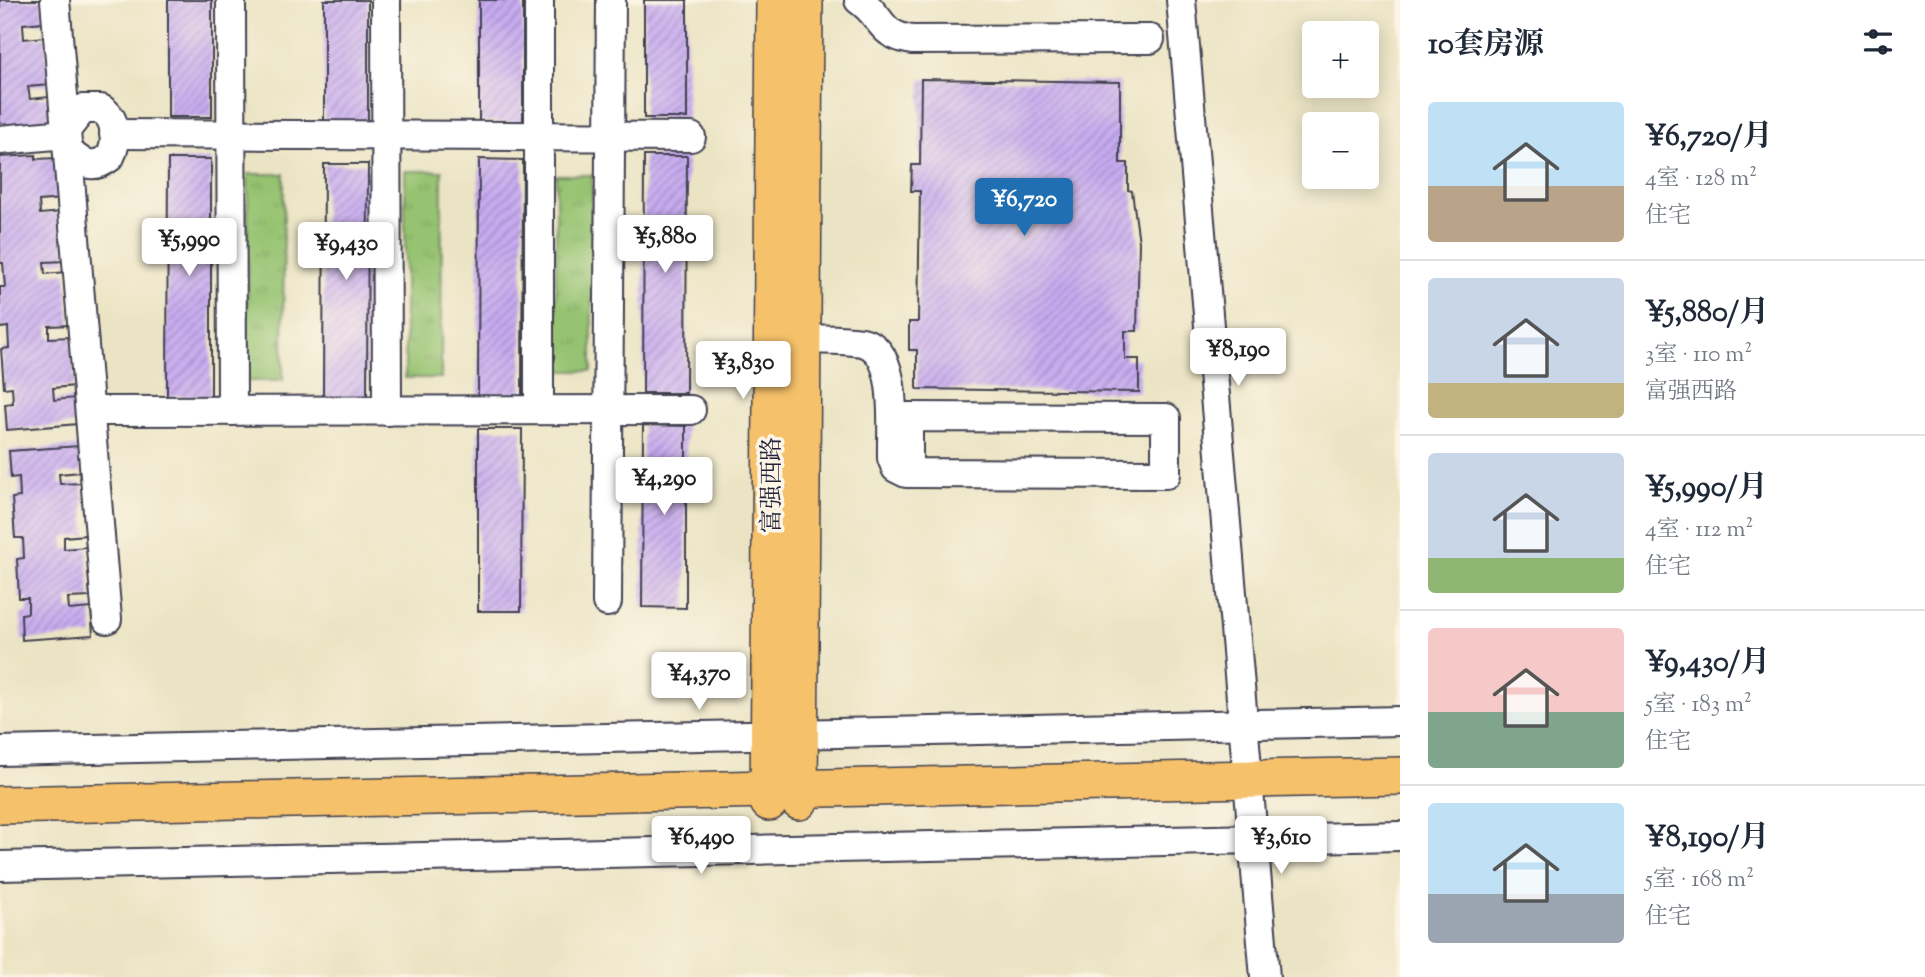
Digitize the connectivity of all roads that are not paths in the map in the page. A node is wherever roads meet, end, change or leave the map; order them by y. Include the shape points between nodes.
1 (55, 0) edge
2 (231, 0) edge
3 (386, 0) edge
4 (538, 0) edge
5 (611, 0) edge
6 (775, 0) edge
7 (804, 0) edge
8 (1181, 0) edge
9 (866, 2) edge
10 (1150, 39) dead end
11 (114, 134) junction
12 (232, 135) junction
13 (386, 136) junction
14 (539, 136) junction
15 (610, 137) junction
16 (67, 138) junction
17 (691, 138) dead end
18 (0, 140) edge
19 (802, 338) junction
20 (539, 410) junction
21 (608, 410) junction
22 (691, 410) dead end
23 (89, 411) junction
24 (232, 411) junction
25 (387, 411) junction
26 (908, 473) junction
27 (607, 602) dead end
28 (107, 619) dead end
29 (1400, 721) edge
30 (1242, 725) junction
31 (785, 735) junction
32 (0, 751) edge
33 (1400, 776) edge
34 (1248, 785) junction
35 (1400, 789) edge
36 (784, 795) junction
37 (0, 805) edge
38 (0, 818) edge
39 (1400, 836) edge
40 (1253, 840) junction
41 (0, 866) edge
42 (1265, 977) edge

1 - 16 street
2 - 12 street
3 - 13 street
4 - 14 street
5 - 15 street
6 - 31 main road, 富强西路
7 - 19 main road, 富强西路
8 - 30 street
9 - 10 street via 896,38
11 - 12 street
11 - 16 street via 110,157 96,164 81,163
11 - 16 street via 111,117 105,110 91,107 76,114
12 - 13 street
12 - 24 street
13 - 14 street
13 - 25 street
14 - 15 street
14 - 20 street
15 - 17 street
15 - 21 street
16 - 18 street
16 - 23 street
19 - 26 street via 863,342 878,349 890,383 892,458 896,468
19 - 31 main road, 富强西路
20 - 21 street
20 - 25 street
21 - 22 street
21 - 27 street
23 - 24 street
23 - 28 street
24 - 25 street
26 - 26 street via 1166,474 1166,418 908,417
29 - 30 street
30 - 31 street
30 - 34 street
31 - 32 street
31 - 36 main road, 富强西路
33 - 34 main road
34 - 35 main road
34 - 36 main road
34 - 40 street
36 - 37 main road
36 - 38 main road
39 - 40 street
40 - 41 street
40 - 42 street

